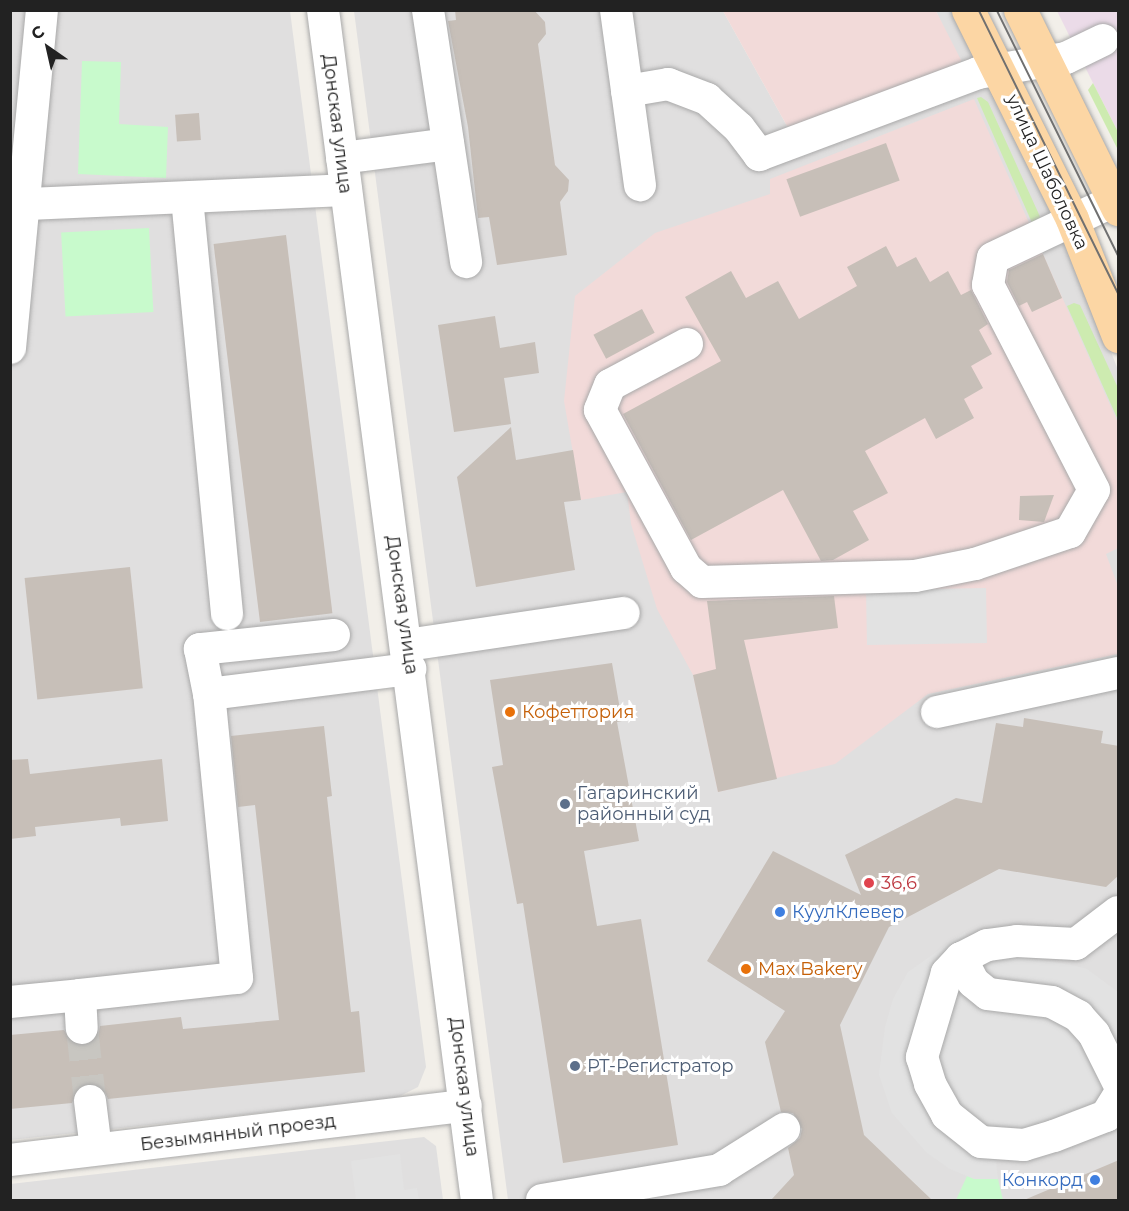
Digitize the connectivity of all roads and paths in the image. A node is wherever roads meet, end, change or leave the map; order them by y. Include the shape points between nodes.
1 (42, 10) edge
2 (323, 10) edge
3 (428, 10) edge
4 (616, 10) edge
5 (968, 10) edge
6 (1020, 10) edge
7 (1103, 40) dead end
8 (1046, 62) junction
9 (997, 68) junction
10 (627, 91) junction
11 (448, 144) junction
12 (342, 158) junction
13 (640, 185) dead end
14 (346, 190) junction
15 (187, 198) junction
16 (1117, 202) edge
17 (27, 204) junction
18 (1072, 219) junction
19 (466, 262) dead end
20 (1119, 336) edge
21 (687, 344) dead end
22 (10, 348) edge
23 (624, 613) dead end
24 (227, 614) dead end
25 (334, 635) dead end
26 (409, 657) junction
27 (1119, 673) edge
28 (209, 694) junction
29 (937, 712) dead end
30 (1119, 912) edge
31 (961, 958) junction
32 (80, 995) junction
33 (10, 1002) edge
34 (82, 1028) tunnel mouth
35 (1119, 1082) edge
36 (1119, 1097) edge
37 (90, 1101) tunnel mouth
38 (466, 1106) junction
39 (784, 1129) dead end
40 (96, 1149) junction
41 (10, 1160) edge
42 (477, 1200) edge
43 (542, 1200) edge

1 - 17 street
2 - 12 street, Донская улица
3 - 11 street
4 - 10 street
5 - 9 main road, улица Шаболовка
6 - 8 main road
7 - 8 street via 1066,58
8 - 9 street
8 - 16 main road
9 - 10 street via 759,155 739,128 707,99 668,84
9 - 18 main road, улица Шаболовка
10 - 13 street
11 - 12 street
11 - 19 street
12 - 14 street, Донская улица
14 - 15 street
14 - 26 street, Донская улица
15 - 17 street
15 - 24 street
16 - 18 street
17 - 22 street
18 - 20 main road, улица Шаболовка
18 - 21 street via 993,258 988,285 1094,490 1070,532 975,564 915,576 702,582 686,568 600,410 610,385
23 - 26 street
25 - 28 street via 200,649
26 - 28 street
26 - 38 street, Донская улица
27 - 29 street
28 - 32 street via 237,978
30 - 31 street via 1076,944 1017,941 987,945
31 - 35 street via 973,982 988,994 1052,1002 1078,1016 1094,1034
31 - 36 street via 947,973 939,993 922,1057 930,1084 947,1115 981,1142 1024,1145 1106,1116
32 - 33 street
32 - 34 street
37 - 40 street
38 - 40 street, Безымянный проезд
38 - 42 street, Донская улица
39 - 43 street via 719,1170
40 - 41 street, Безымянный проезд

